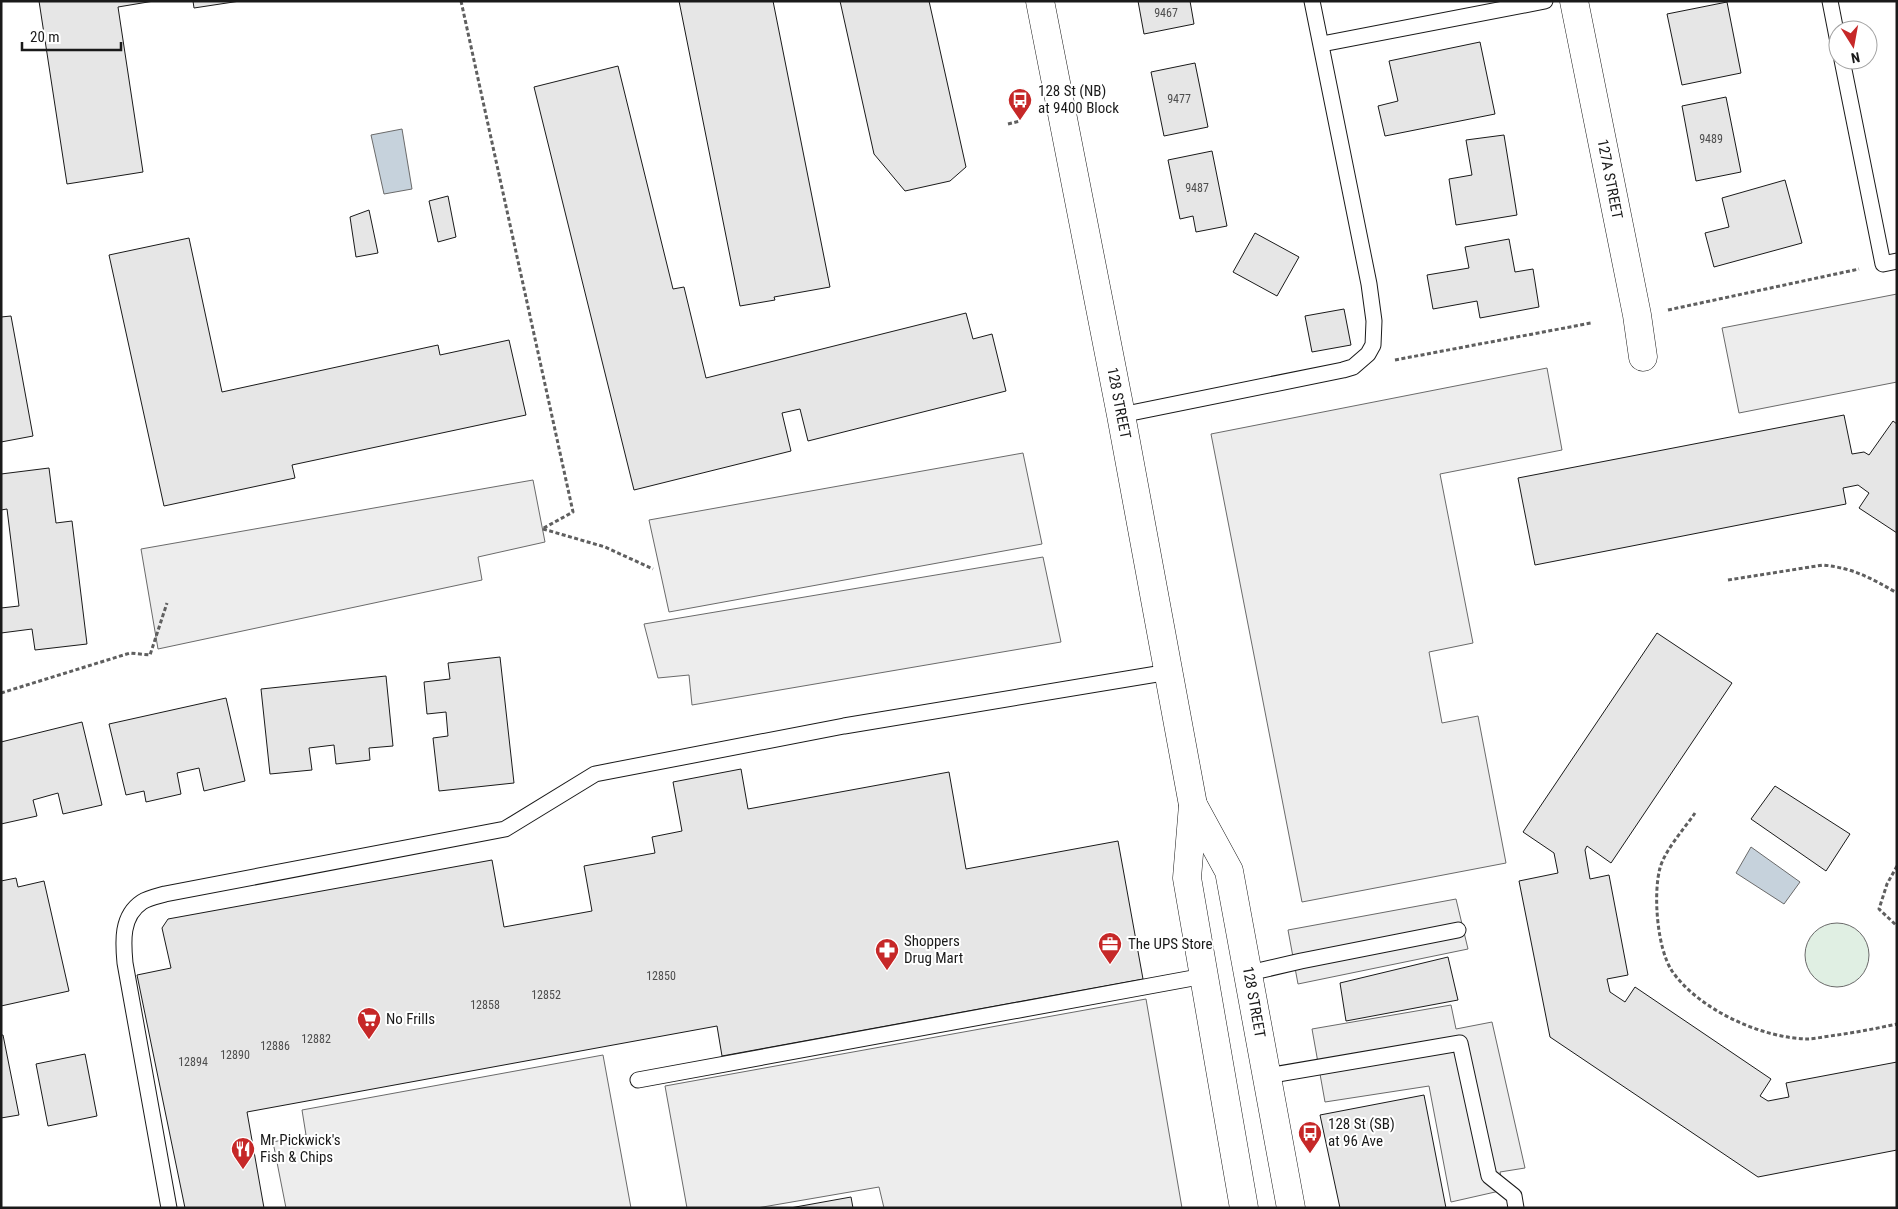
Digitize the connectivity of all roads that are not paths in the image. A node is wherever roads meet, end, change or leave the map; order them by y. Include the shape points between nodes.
1 (1040, 1) edge
2 (1312, 1) edge
3 (1545, 1) edge
4 (1574, 1) edge
5 (1830, 1) edge
6 (1834, 20) edge
7 (1322, 44) junction
8 (1844, 70) edge
9 (1897, 261) edge
10 (1643, 357) dead end
11 (1121, 415) junction
12 (1169, 672) junction
13 (1193, 805) junction
14 (1458, 930) dead end
15 (1249, 974) junction
16 (1204, 976) junction
17 (1267, 1076) junction
18 (638, 1080) dead end
19 (170, 1208) edge
20 (1244, 1208) edge
21 (1291, 1208) edge
22 (1516, 1208) edge

1 - 11 main road, 128 STREET
2 - 7 lane
3 - 7 lane
4 - 10 main road, 127A STREET
5 - 6 lane
7 - 11 lane via 1372,306 1373,345 1353,367 1343,370
8 - 9 lane via 1884,264
11 - 12 main road, 128 STREET
12 - 13 main road, 128 STREET
12 - 19 lane via 844,726 595,774 505,829 165,894 142,902 129,915 123,938 125,963
13 - 15 main road, 128 STREET via 1229,871
13 - 16 main road, 128 STREET via 1187,878
14 - 15 lane
15 - 17 main road, 128 STREET
16 - 18 lane
16 - 20 main road, 128 STREET
17 - 21 main road, 128 STREET
17 - 22 lane via 1460,1043 1489,1176 1514,1196

